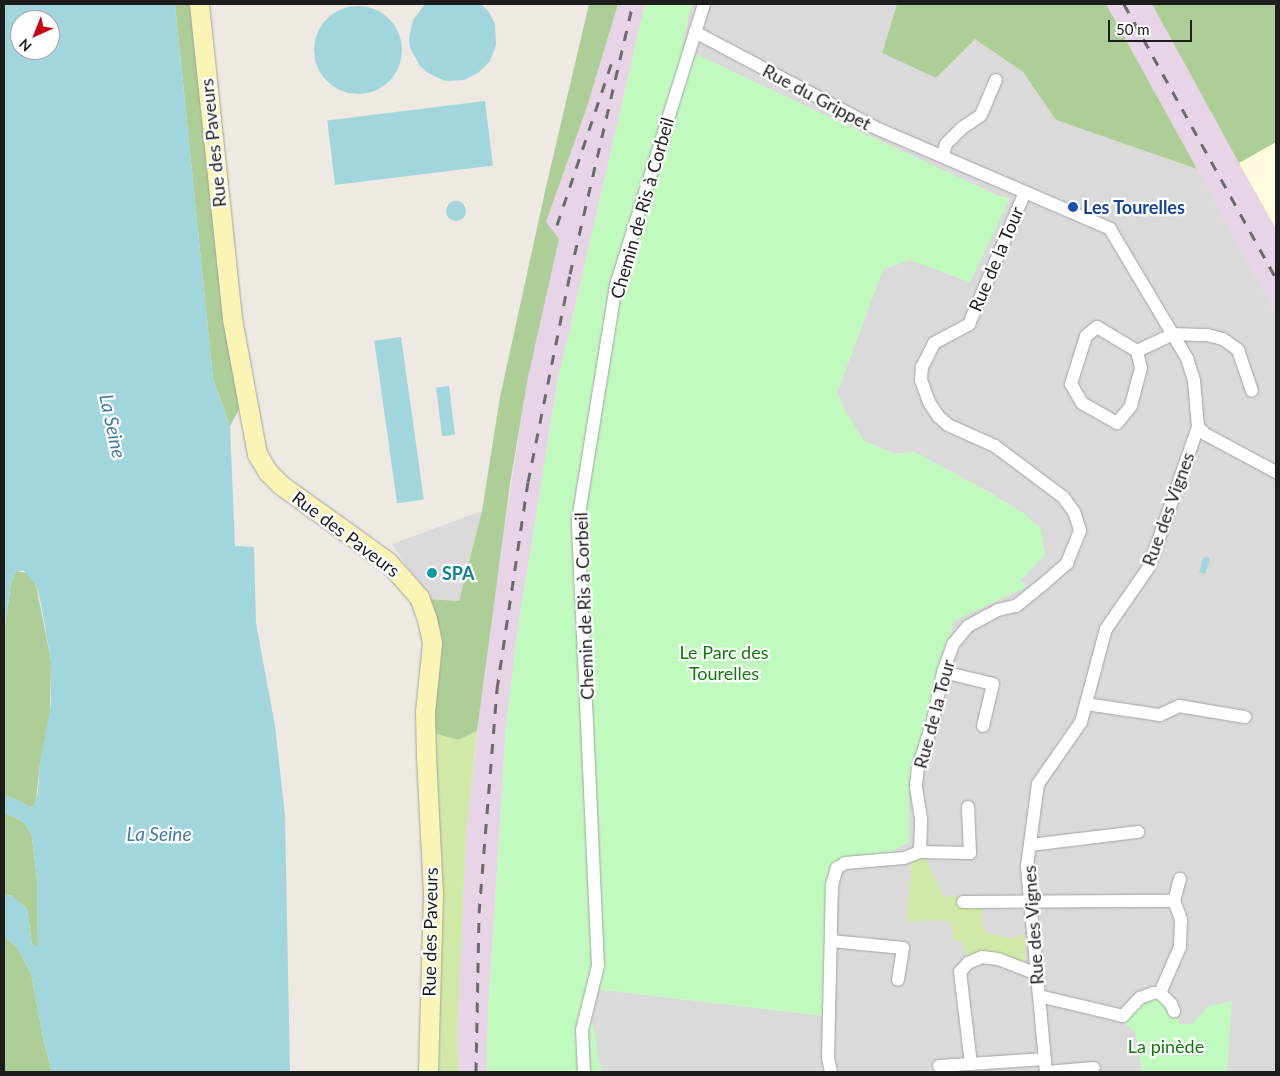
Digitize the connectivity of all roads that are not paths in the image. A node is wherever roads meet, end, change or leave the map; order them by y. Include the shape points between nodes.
1 (199, 4) edge
2 (704, 4) edge
3 (695, 32) junction
4 (996, 80) dead end
5 (942, 155) junction
6 (1024, 192) junction
7 (1173, 334) junction
8 (1137, 351) junction
9 (1252, 391) dead end
10 (1198, 428) junction
11 (1276, 472) edge
12 (943, 672) junction
13 (1086, 704) junction
14 (1245, 717) dead end
15 (983, 726) dead end
16 (968, 807) dead end
17 (1138, 832) dead end
18 (1030, 845) junction
19 (920, 852) junction
20 (1180, 879) dead end
21 (1031, 900) junction
22 (1174, 901) junction
23 (963, 902) dead end
24 (831, 941) junction
25 (1037, 974) junction
26 (898, 980) dead end
27 (1160, 993) junction
28 (1039, 996) junction
29 (1174, 1011) dead end
30 (971, 1064) junction
31 (940, 1066) dead end
32 (1045, 1068) edge
33 (1094, 1068) dead end
34 (428, 1072) edge
35 (584, 1072) edge
36 (831, 1072) edge

1 - 34 street, Rue des Paveurs via 232,318 258,454 268,472 281,485 388,562 419,597 428,619 432,643 426,756 433,893
2 - 3 street, Chemin de Ris à Corbeil
3 - 5 street, Rue du Grippet via 876,128
3 - 35 street, Chemin de Ris à Corbeil via 616,285 578,520 598,966 582,1030
4 - 5 street via 981,115 946,144
5 - 6 street, Rue du Grippet
6 - 7 street, Rue du Grippet via 1110,229
6 - 12 street, Rue de la Tour via 969,324 934,343 922,367 921,380 938,416 948,425 995,446 1063,497 1074,512 1080,530 1067,563 1041,586 1016,606 998,610 968,626 953,644
7 - 8 street
7 - 9 street via 1207,335 1238,350
7 - 10 street, Rue du Grippet via 1187,358 1194,381
8 - 8 street via 1097,327 1086,336 1071,384 1082,403 1117,423 1131,406 1141,368
10 - 11 street
10 - 13 street, Rue des Vignes via 1149,567 1106,629
12 - 15 street via 993,684
12 - 19 street, Rue de la Tour via 916,786 921,819
13 - 14 street via 1160,715 1179,706
13 - 18 street, Rue des Vignes via 1081,722 1038,784
16 - 19 street via 970,853
17 - 18 street
18 - 21 street, Rue des Vignes via 1027,866
19 - 24 street via 904,858 845,863 837,868 832,885
20 - 22 street
21 - 22 street
21 - 23 street
21 - 25 street, Rue des Vignes
22 - 27 street via 1181,919 1180,947
24 - 26 street via 903,948
24 - 36 street via 828,1058
25 - 28 street, Rue des Vignes
25 - 30 street via 998,959 982,957 968,963 960,972
27 - 28 street via 1140,998 1123,1016
27 - 29 street
28 - 32 street, Rue des Vignes
30 - 31 street
30 - 32 street
32 - 33 street

